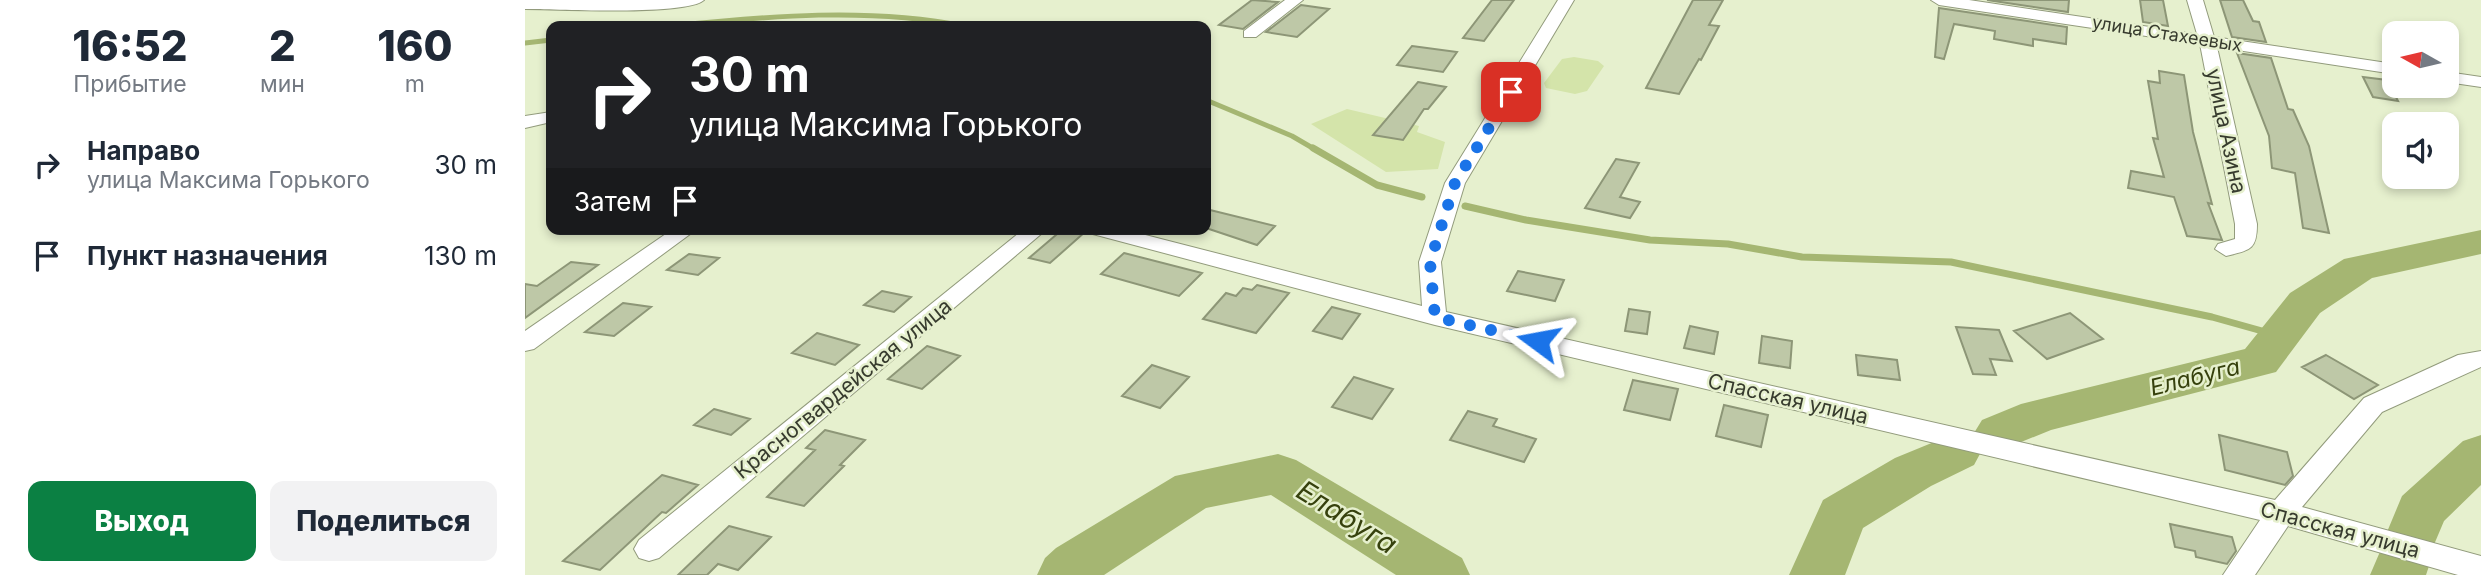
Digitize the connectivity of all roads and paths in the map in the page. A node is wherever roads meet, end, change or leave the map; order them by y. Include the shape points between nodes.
1 (696, 0) edge
2 (1294, 0) edge
3 (1566, 0) edge
4 (1939, 0) edge
5 (2195, 0) edge
6 (525, 4) edge
7 (1250, 34) dead end
8 (2207, 40) junction
9 (2382, 67) edge
10 (2459, 79) edge
11 (2481, 82) edge
12 (546, 118) edge
13 (525, 122) edge
14 (678, 235) edge
15 (1030, 235) edge
16 (1119, 235) edge
17 (2226, 250) dead end
18 (1435, 317) junction
19 (525, 342) edge
20 (2481, 359) edge
21 (2281, 513) junction
22 (649, 549) dead end
23 (2481, 569) edge
24 (2238, 575) edge

1 - 6 street via 657,5
2 - 7 street
3 - 18 street via 1455,183 1430,262
4 - 8 street, улица Стахеевых
5 - 8 street, улица Азина
8 - 9 street, улица Стахеевых
8 - 17 street, улица Азина via 2246,224 2246,243
10 - 11 street
12 - 13 street
14 - 19 street
15 - 22 street, Красногвардейская улица
16 - 18 street, Спасская улица
18 - 21 street, Спасская улица
20 - 21 street via 2467,361 2373,405
21 - 23 street, Спасская улица
21 - 24 street

